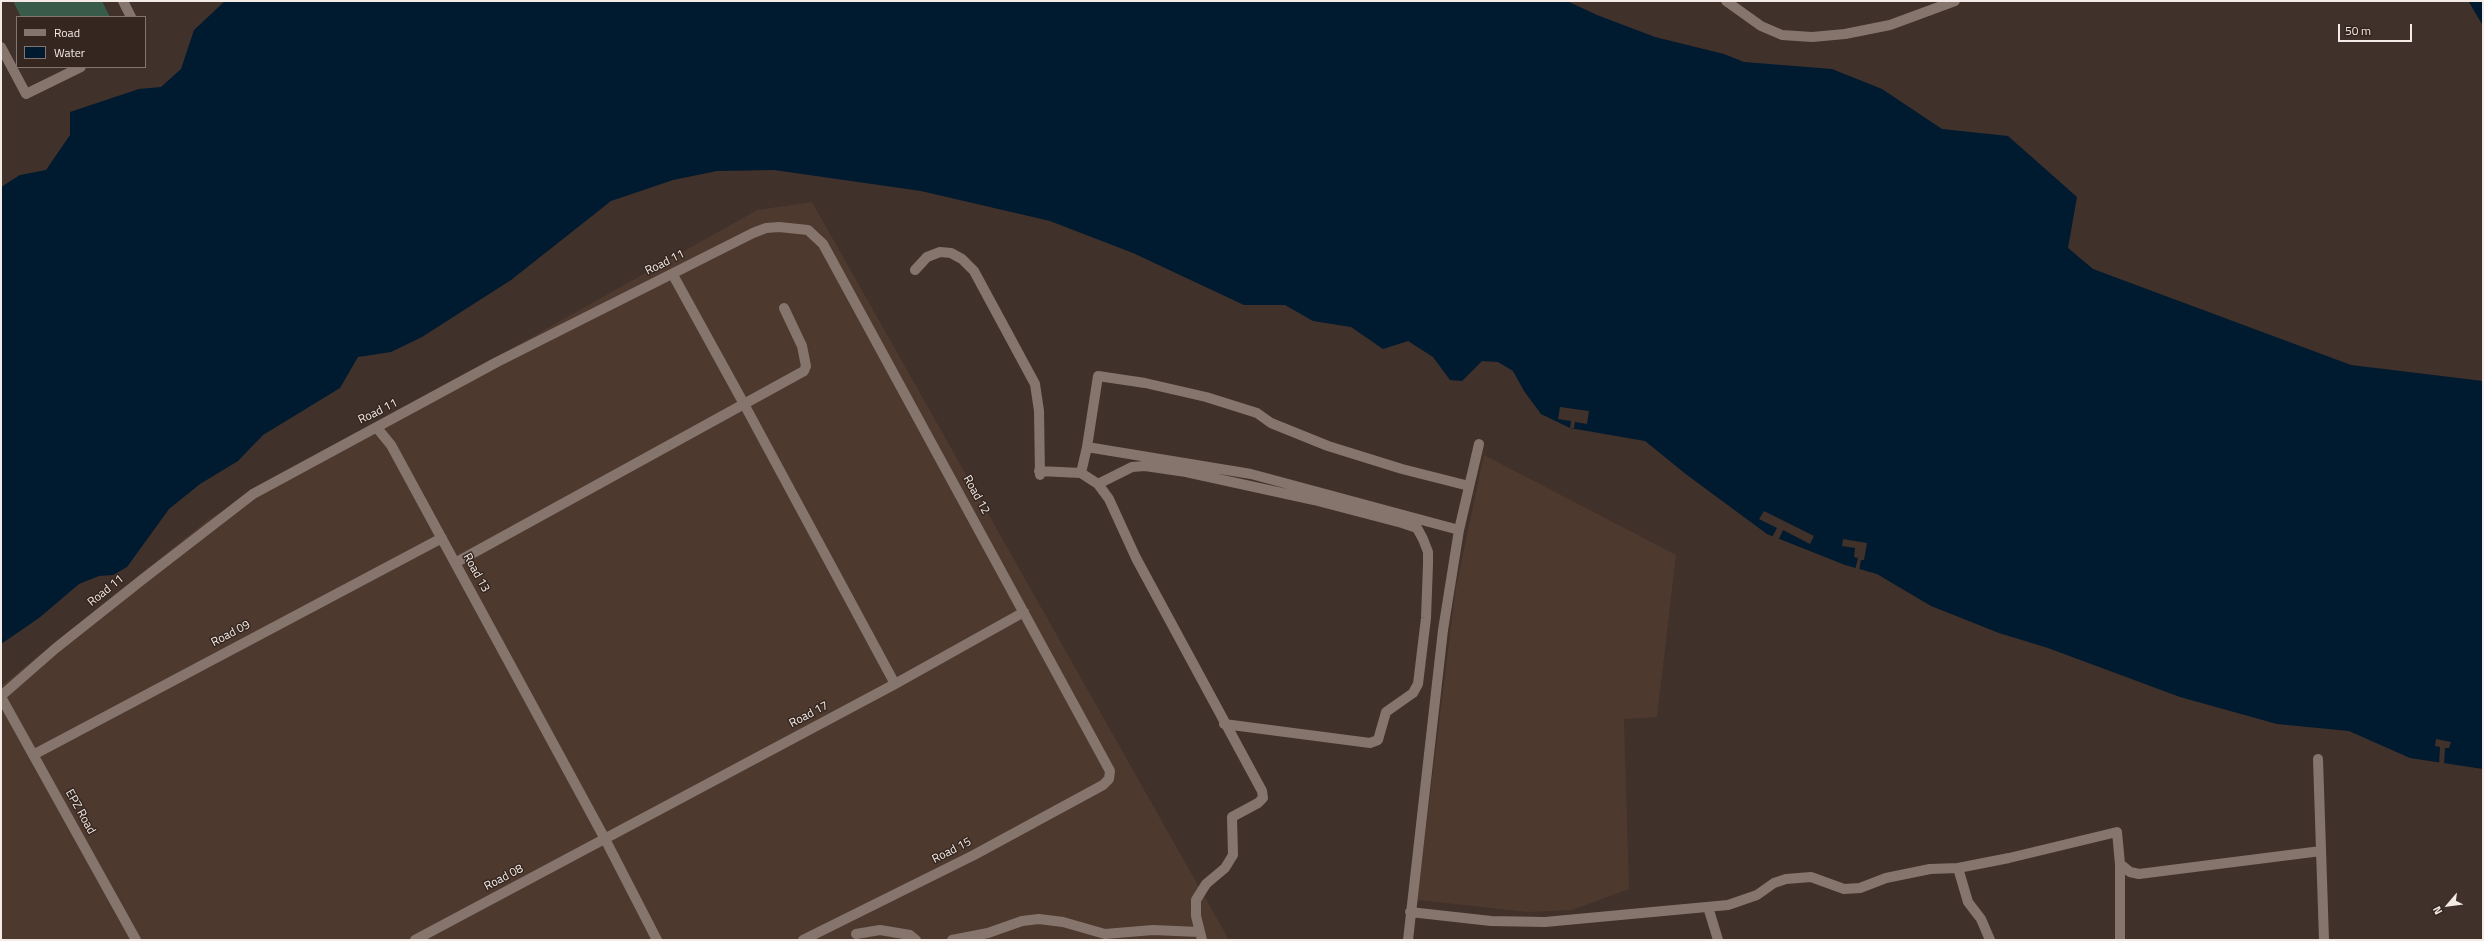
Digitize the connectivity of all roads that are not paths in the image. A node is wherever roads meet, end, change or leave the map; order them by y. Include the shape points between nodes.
1 (123, 1) edge
2 (1726, 1) edge
3 (1954, 1) edge
4 (130, 16) edge
5 (1, 47) edge
6 (79, 68) edge
7 (808, 230) joint
8 (915, 270) dead end
9 (673, 275) junction
10 (784, 308) dead end
11 (744, 404) junction
12 (378, 428) junction
13 (1479, 444) dead end
14 (1087, 447) junction
15 (1081, 473) junction
16 (1098, 484) junction
17 (1469, 486) junction
18 (1459, 530) junction
19 (442, 538) junction
20 (455, 563) junction
21 (1024, 612) junction
22 (895, 684) junction
23 (1, 696) edge
24 (1224, 724) junction
25 (33, 755) junction
26 (2318, 759) dead end
27 (1109, 779) joint
28 (605, 839) junction
29 (2321, 851) junction
30 (2120, 864) junction
31 (1958, 868) junction
32 (1708, 907) junction
33 (1410, 912) junction
34 (849, 918) junction
35 (1200, 936) edge
36 (858, 937) edge
37 (136, 940) edge
38 (415, 940) edge
39 (657, 940) edge
40 (803, 940) edge
41 (916, 940) edge
42 (952, 940) edge
43 (1408, 940) edge
44 (1718, 940) edge
45 (1990, 940) edge
46 (2120, 940) edge
47 (2324, 940) edge

1 - 4 street
2 - 3 street via 1761,26 1782,35 1812,37 1845,34 1890,25
5 - 6 street via 26,94
7 - 9 street, Road 11 via 766,228
7 - 21 street, Road 12 via 823,244
8 - 15 street via 927,257 940,252 951,253 962,259 974,271 1035,384 1039,411 1040,473
9 - 11 street
9 - 12 street, Road 11 via 554,332
10 - 11 street via 802,346 806,366 804,371
11 - 20 street
11 - 22 street
12 - 19 street, Road 13 via 391,445
12 - 23 street, Road 11 via 358,436 253,494 99,613
13 - 17 street
14 - 15 street
14 - 17 street via 1098,376 1145,383 1213,399 1258,413 1271,423 1328,446
14 - 18 street via 1250,474
15 - 16 street
16 - 24 street
16 - 24 street via 1132,467 1145,466 1186,472 1314,500 1402,523 1417,528 1423,539 1428,552 1428,564 1426,618 1418,684 1409,697 1386,712 1378,740 1370,743
17 - 18 street
18 - 33 street via 1438,667
19 - 20 street, Road 13
19 - 25 street, Road 09
20 - 28 street, Road 13
21 - 22 street, Road 17
21 - 27 street, Road 12 via 1110,771
22 - 28 street, Road 17
23 - 25 street, EPZ Road
24 - 35 street via 1263,798 1232,817 1234,855 1225,868 1206,884 1196,900
25 - 37 street, EPZ Road
26 - 29 street
27 - 34 street, Road 15 via 1103,785 974,855
28 - 38 street, Road 08
28 - 39 street, Road 13
29 - 30 street via 2139,874 2130,872
29 - 47 street
30 - 31 street via 2117,832
30 - 46 street
31 - 32 street via 1930,869 1886,878 1860,888 1844,889 1811,877 1786,879 1741,902
31 - 45 street via 1968,902 1981,919
32 - 33 street via 1545,922 1491,921
32 - 44 street
33 - 43 street
34 - 36 street
34 - 40 street, Road 15
35 - 42 street via 1152,930 1105,934 1063,922 1039,919 1022,921 988,933
36 - 41 street via 880,930 910,935

